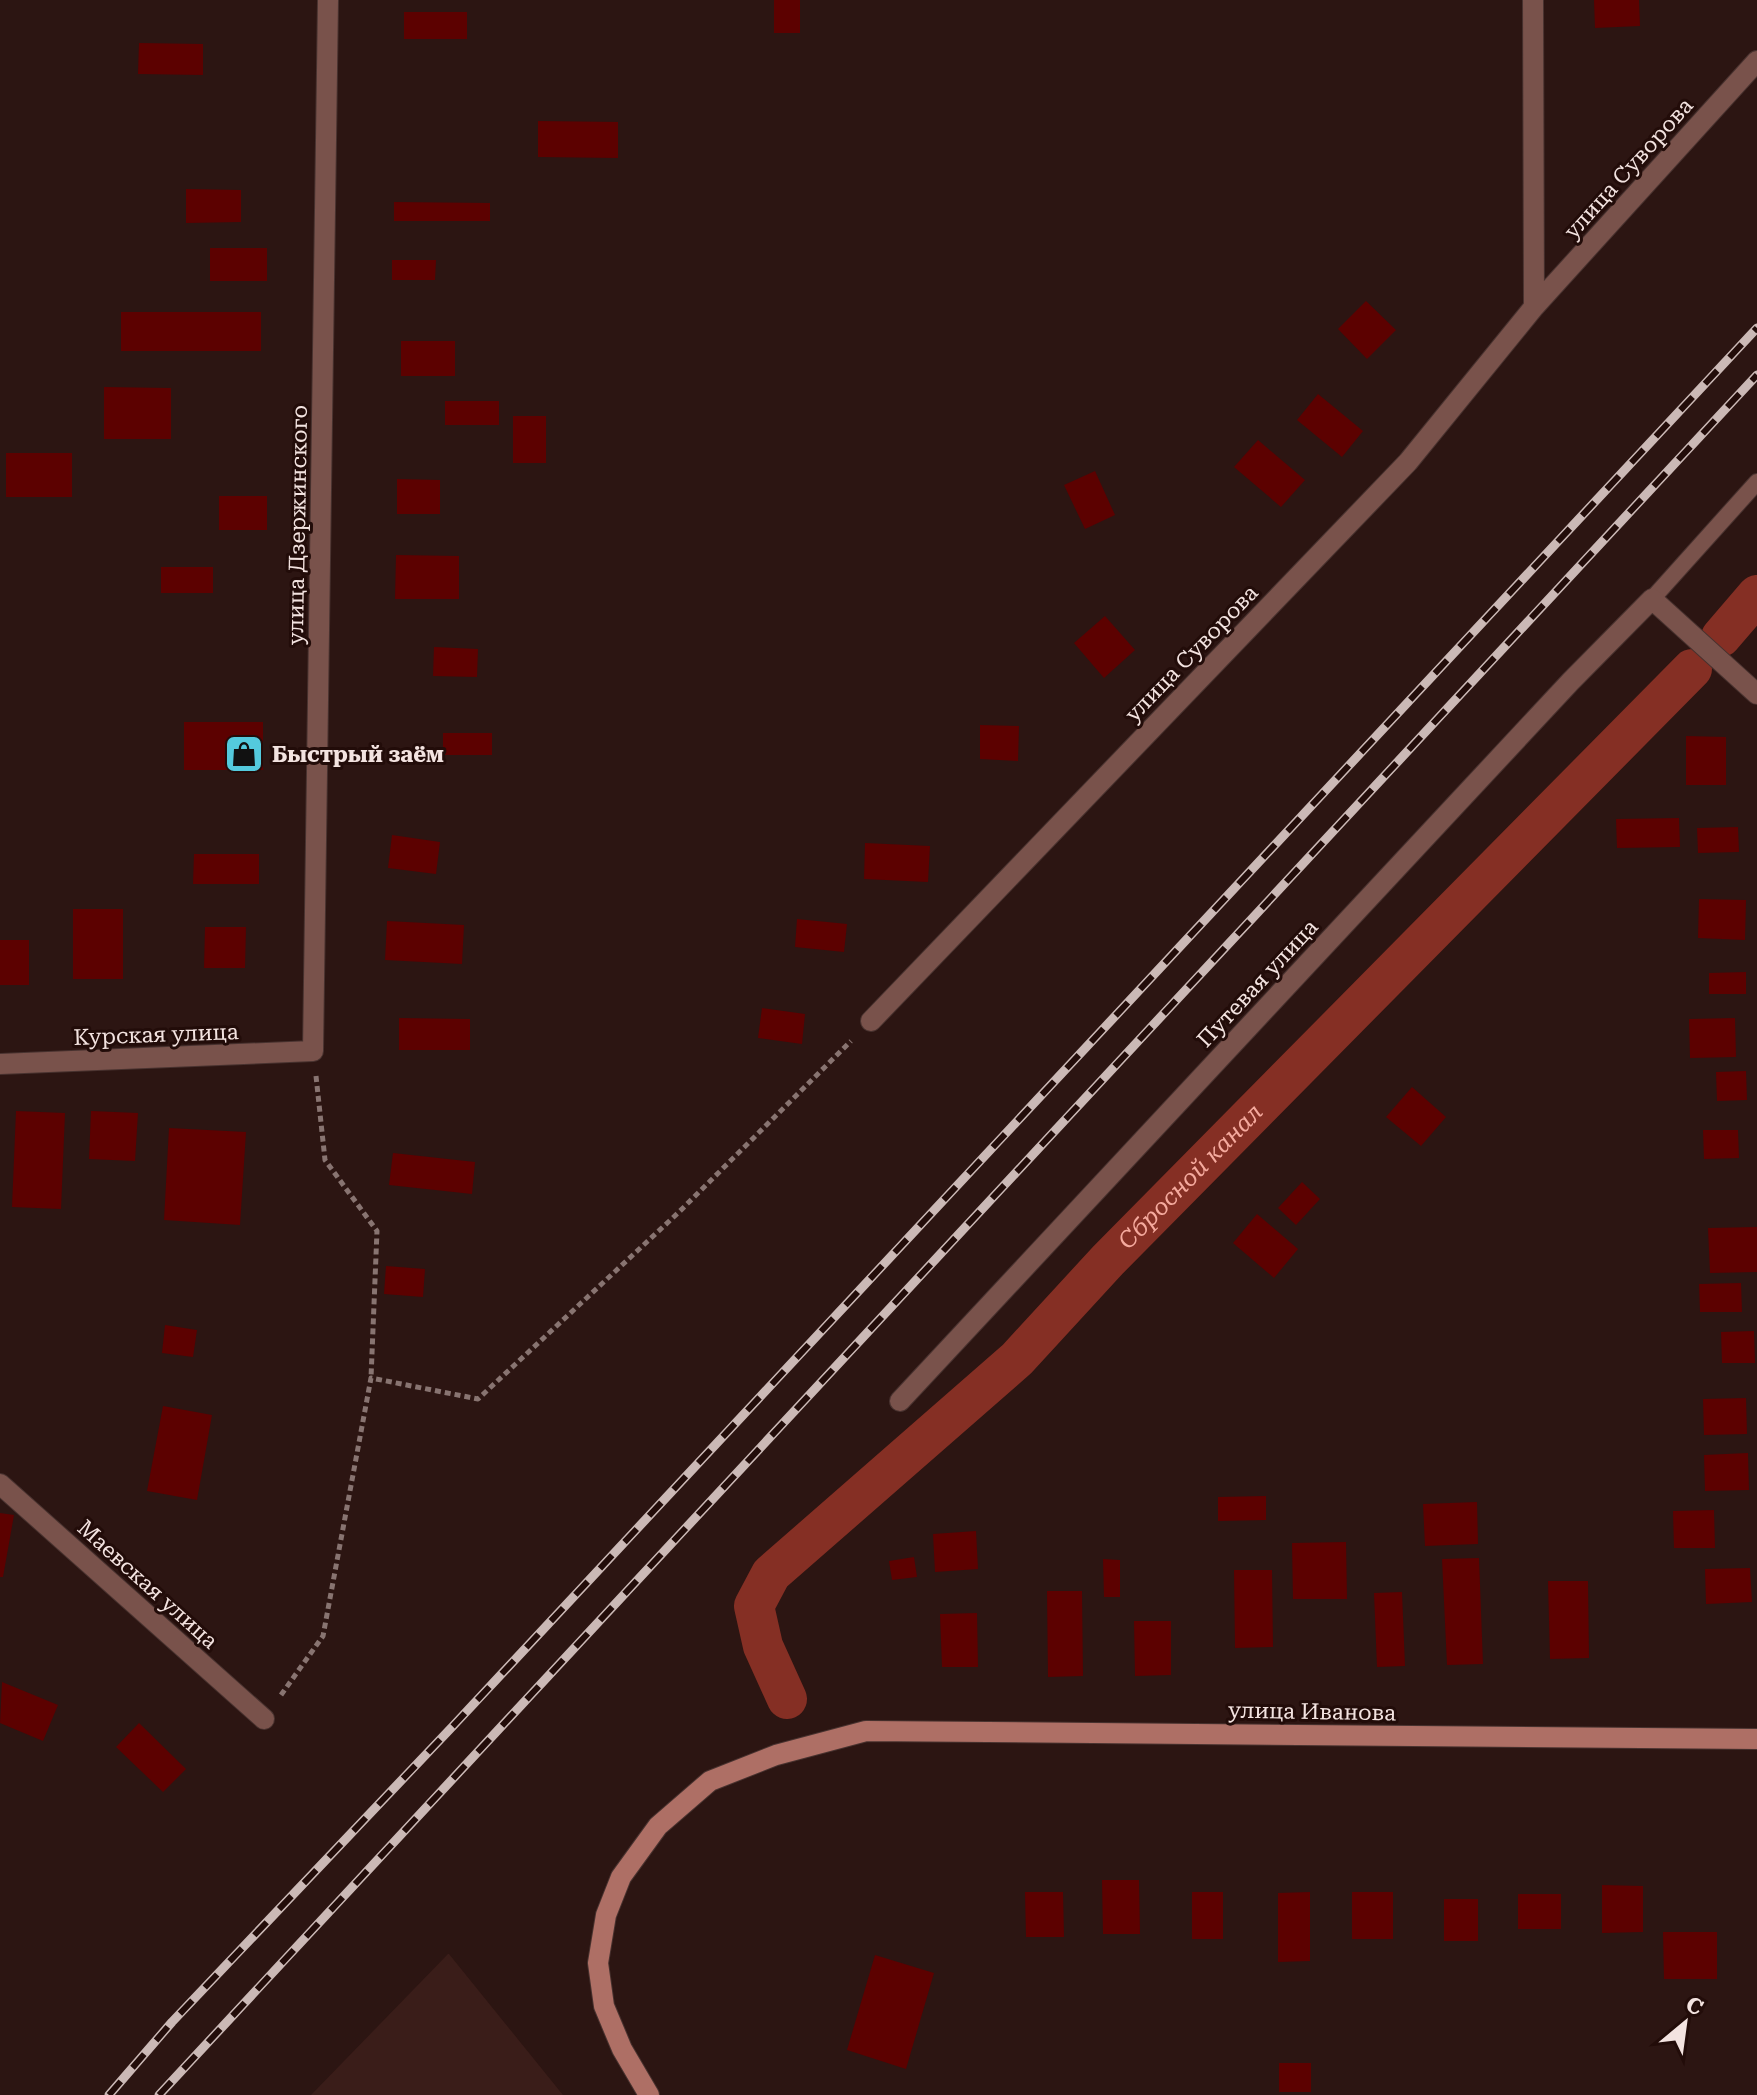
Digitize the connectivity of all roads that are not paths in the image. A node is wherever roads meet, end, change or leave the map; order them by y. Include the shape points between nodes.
1 (328, 0) edge
2 (1533, 0) edge
3 (1757, 61) edge
4 (1534, 307) junction
5 (1757, 482) edge
6 (1652, 599) junction
7 (1757, 694) edge
8 (871, 1021) road end
9 (313, 1051) joint
10 (0, 1064) edge
11 (900, 1401) dead end
12 (0, 1484) edge
13 (264, 1719) road end
14 (1757, 1739) edge
15 (649, 2095) edge

1 - 9 street, улица Дзержинского
2 - 4 street, улица Суворова
3 - 4 street, улица Суворова
4 - 8 street, улица Суворова via 1408,462
5 - 6 lane
6 - 7 street
6 - 11 street, Путевая улица
9 - 10 street, Курская улица
12 - 13 street, Маевская улица
14 - 15 street, улица Иванова via 866,1731 776,1755 710,1781 658,1826 621,1877 606,1915 598,1963 604,2006

